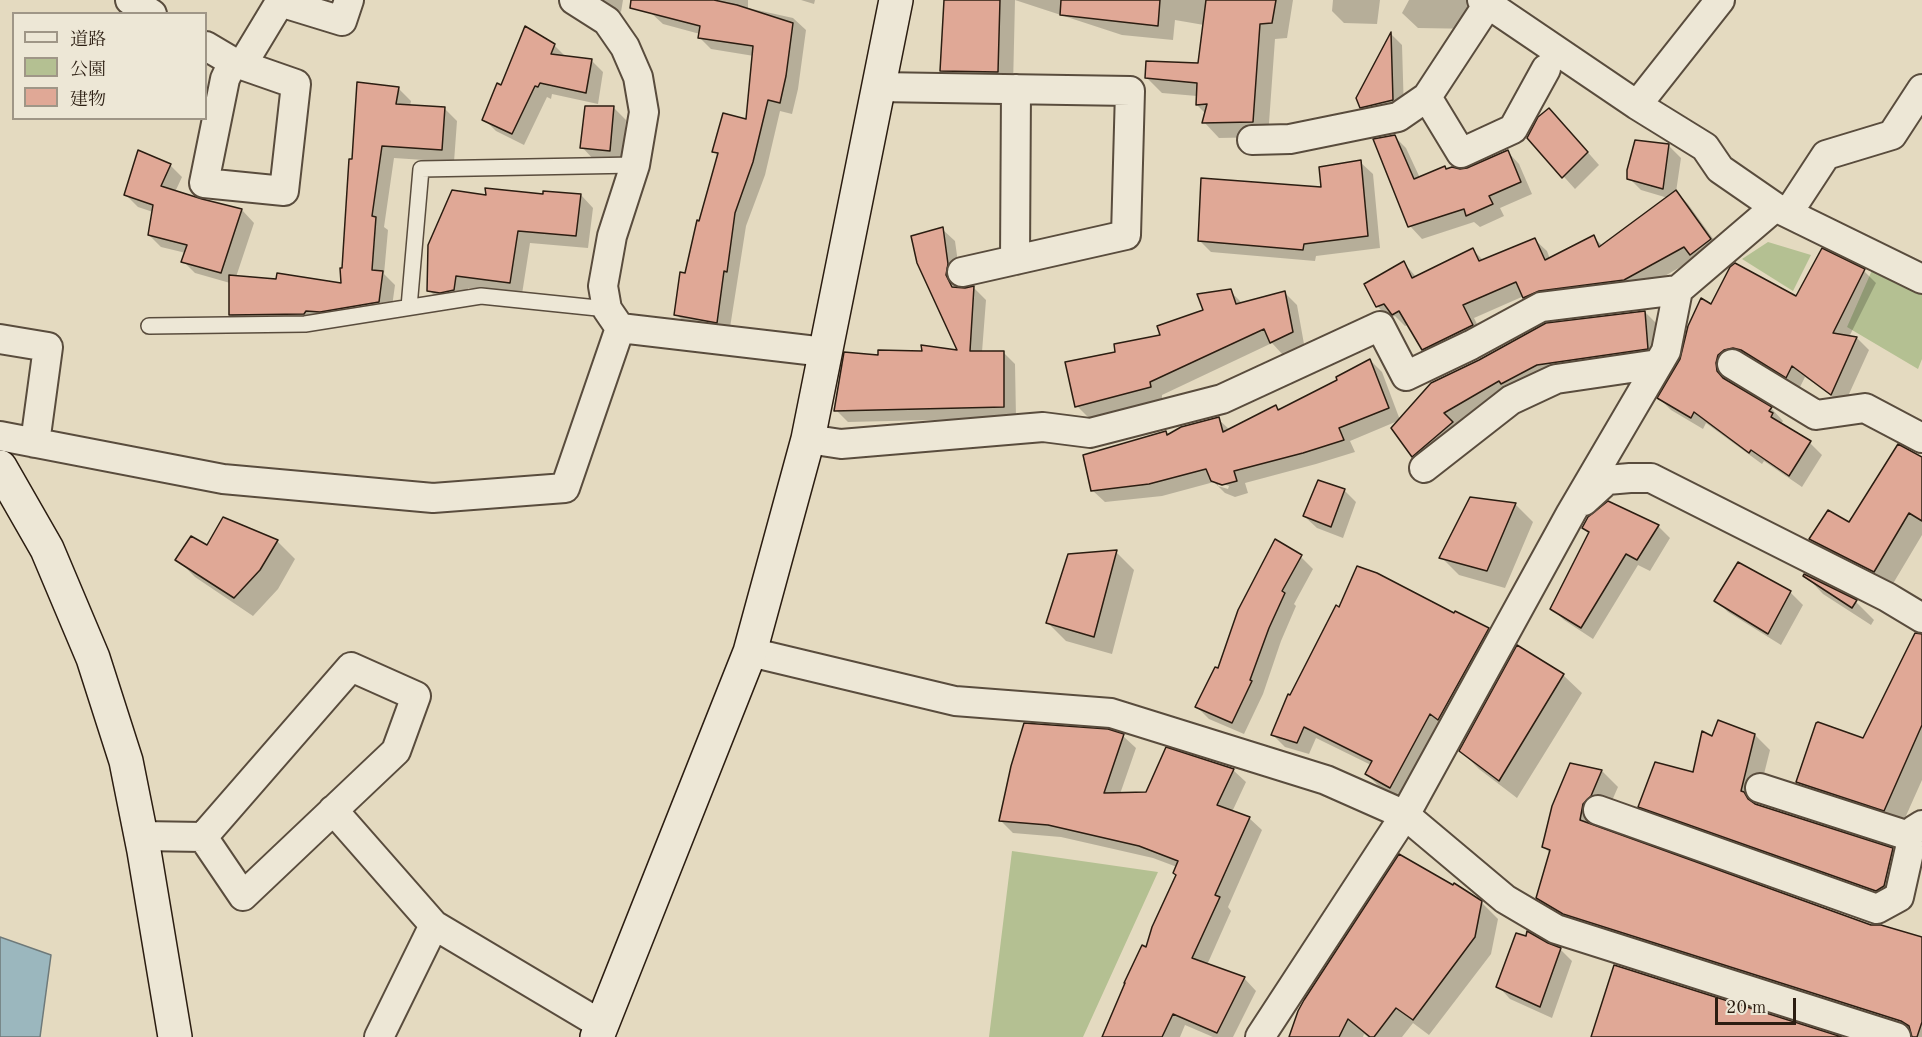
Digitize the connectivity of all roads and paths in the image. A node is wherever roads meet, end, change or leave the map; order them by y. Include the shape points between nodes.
1 (129, 0) edge
2 (349, 0) edge
3 (574, 0) edge
4 (896, 0) edge
5 (1720, 0) edge
6 (1485, 2) edge
7 (149, 12) edge
8 (207, 46) edge
9 (237, 64) junction
10 (1546, 69) dead end
11 (878, 87) junction
12 (1016, 89) junction
13 (1922, 89) edge
14 (1426, 97) junction
15 (1637, 105) junction
16 (1252, 140) dead end
17 (635, 165) junction
18 (1781, 210) junction
19 (1015, 260) junction
20 (962, 272) dead end
21 (1922, 279) edge
22 (1678, 290) junction
23 (410, 308) junction
24 (613, 318) junction
25 (149, 326) dead end
26 (0, 339) edge
27 (825, 352) junction
28 (1658, 364) junction
29 (1732, 364) dead end
30 (0, 436) edge
31 (1922, 438) edge
32 (808, 439) junction
33 (35, 443) junction
34 (0, 466) edge
35 (1424, 468) dead end
36 (1571, 513) junction
37 (1922, 618) edge
38 (750, 652) junction
39 (1760, 788) dead end
40 (333, 810) junction
41 (1598, 810) dead end
42 (1405, 815) junction
43 (1917, 831) edge
44 (141, 836) junction
45 (203, 837) junction
46 (434, 925) junction
47 (600, 1031) edge
48 (175, 1037) edge
49 (379, 1037) edge
50 (1260, 1037) edge
51 (1896, 1037) edge

1 - 7 street
2 - 9 street via 342,21 280,2
3 - 17 street via 607,21 625,46 638,77 644,112
4 - 11 street
5 - 15 street
6 - 14 street
6 - 15 street
8 - 9 street
9 - 9 street via 225,79 204,183 284,191 296,84
10 - 14 street via 1513,129 1461,153
11 - 12 street
11 - 27 street
12 - 19 street
12 - 19 street via 1131,91 1126,235
13 - 18 street via 1892,135 1826,155
14 - 16 street via 1398,117 1290,139
15 - 18 street via 1705,147 1720,169
17 - 23 lane via 421,169
17 - 24 street via 612,236 603,286
18 - 21 street
18 - 22 street
19 - 20 street
22 - 28 street via 1666,351
22 - 32 street via 1541,307 1406,376 1380,326 1222,399 1090,433 1043,427 841,444
23 - 24 lane via 481,296
23 - 25 lane via 305,324
24 - 27 street
24 - 33 street via 565,488 433,498 223,479
26 - 33 street via 48,347
27 - 32 street
28 - 35 street via 1556,379 1511,400
28 - 36 street
29 - 31 street via 1816,415 1865,408
30 - 33 street
32 - 38 street
34 - 44 street via 47,549 93,658 126,761
36 - 37 street via 1607,480 1651,478
36 - 42 street
38 - 42 street via 955,701 1111,713 1326,780
38 - 47 street
39 - 43 street
40 - 45 street via 243,896
40 - 45 street via 396,751 416,696 351,667
40 - 46 street
41 - 43 street via 1876,909 1899,897
42 - 50 street
42 - 51 street via 1505,899 1556,929
44 - 45 street
44 - 48 street
46 - 47 street
46 - 49 street

